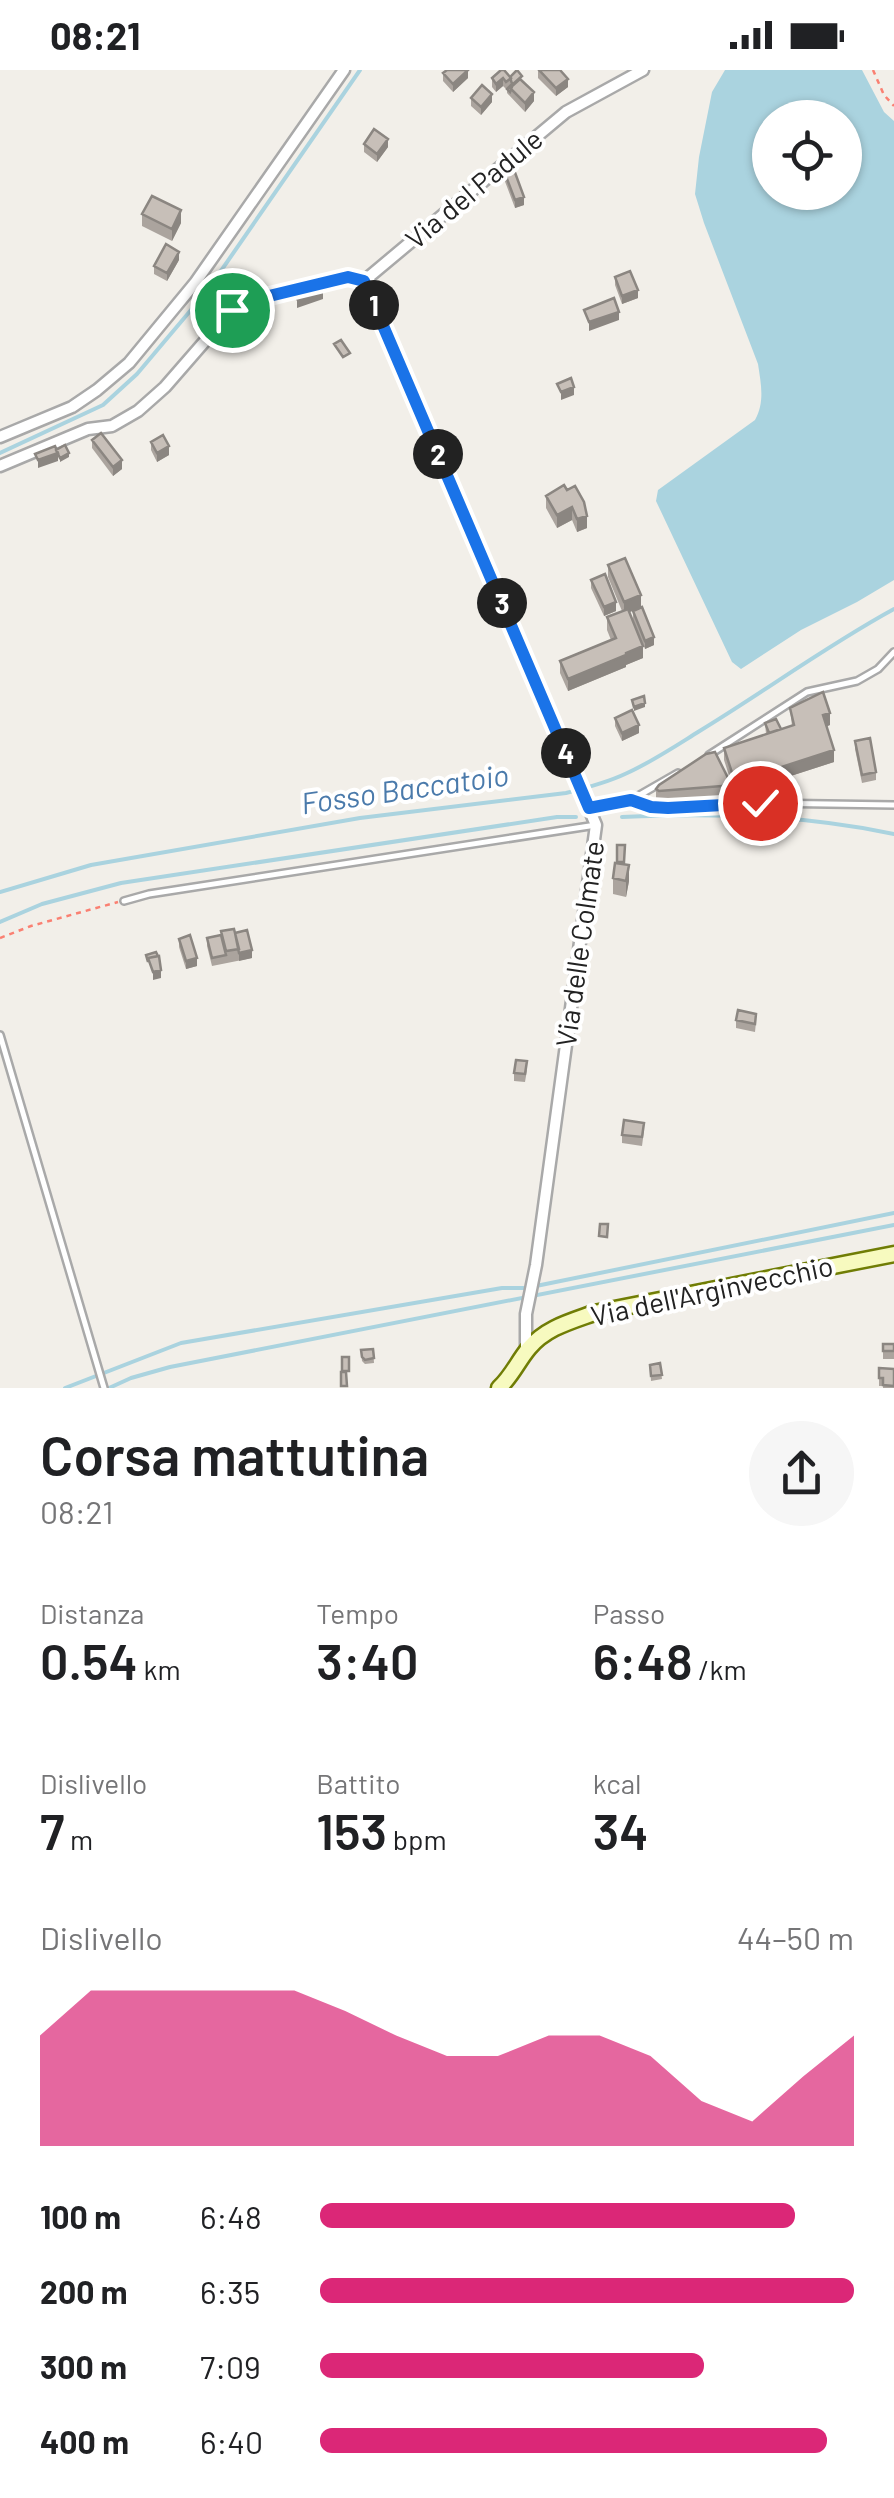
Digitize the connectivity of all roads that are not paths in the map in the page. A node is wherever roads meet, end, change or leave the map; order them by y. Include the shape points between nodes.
1 (344, 70) edge
2 (643, 70) edge
3 (364, 281) junction
4 (0, 438) edge
5 (0, 466) edge
6 (894, 652) edge
7 (694, 763) edge
8 (679, 772) edge
9 (631, 800) junction
10 (587, 803) junction
11 (894, 805) edge
12 (596, 825) junction
13 (124, 900) road end
14 (0, 1035) edge
15 (894, 1254) edge
16 (526, 1351) junction
17 (103, 1385) edge
18 (499, 1388) edge

1 - 4 street via 195,282 129,362 72,407
2 - 3 street, Via del Padule via 566,112
3 - 5 street via 348,277 232,310 138,411
3 - 10 street, Via delle Colmate
6 - 7 lane via 857,681 808,692
8 - 9 lane
9 - 10 lane
9 - 11 lane via 668,808
10 - 12 street, Via delle Colmate
12 - 13 lane
12 - 16 street, Via delle Colmate
14 - 17 lane
15 - 16 main road, Via dell'Arginvecchio via 594,1314 542,1334
16 - 18 main road, Via dell'Arginvecchio

